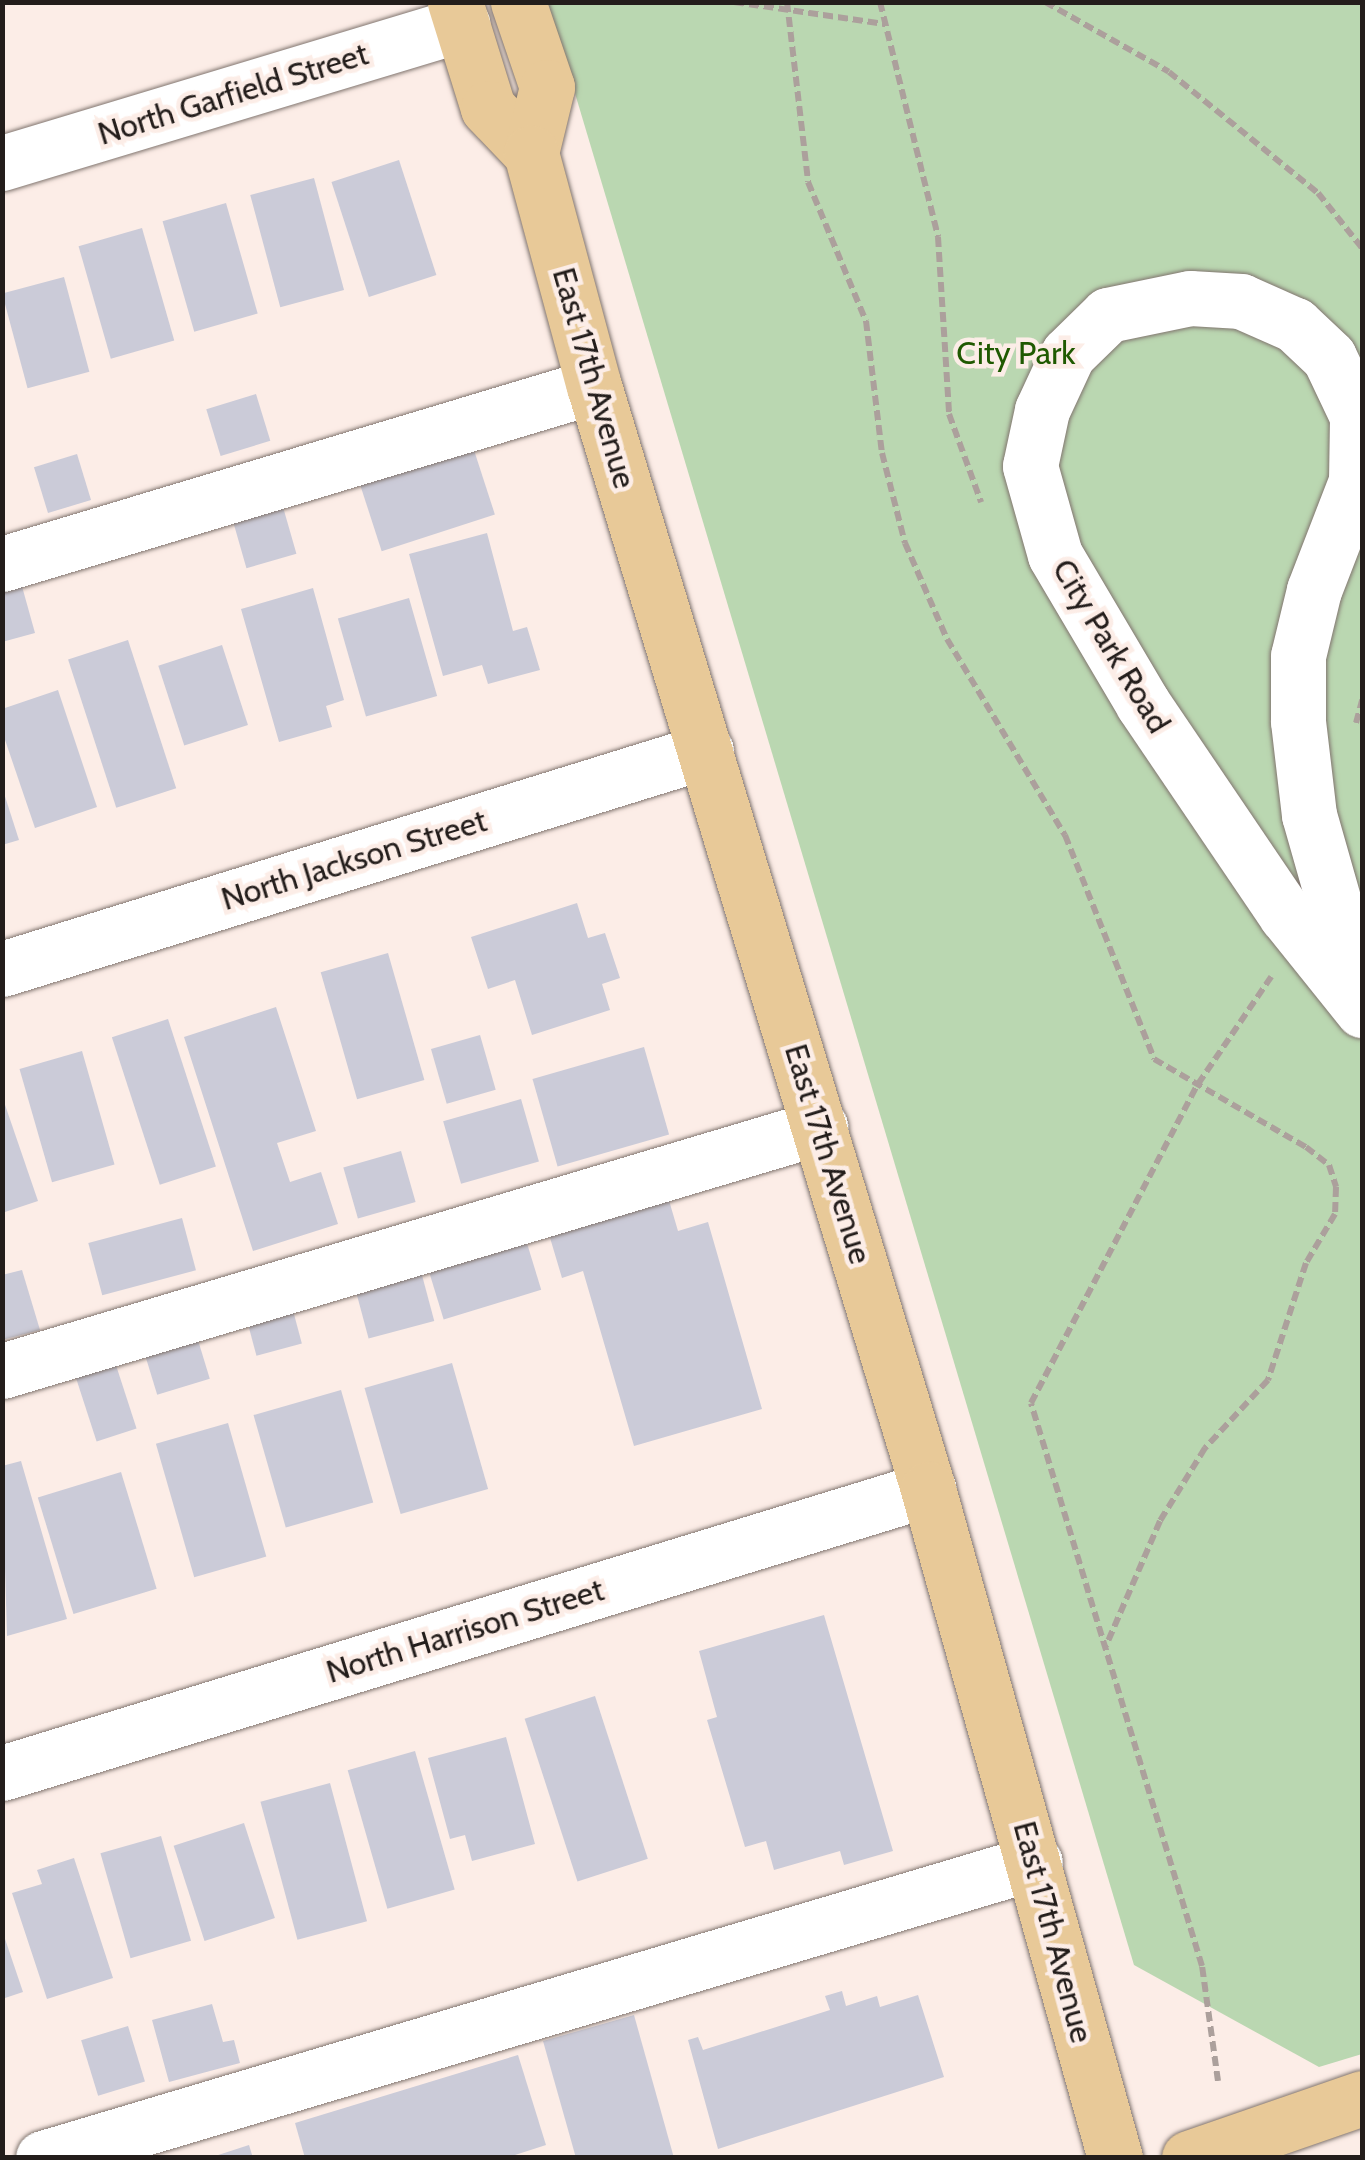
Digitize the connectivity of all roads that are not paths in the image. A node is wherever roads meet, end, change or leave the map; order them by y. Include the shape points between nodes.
1 (518, 2) edge
2 (459, 13) edge
3 (531, 153) junction
4 (2, 163) edge
5 (594, 386) junction
6 (2, 564) edge
7 (706, 751) junction
8 (2, 969) edge
9 (1362, 1000) edge
10 (1362, 1010) edge
11 (820, 1127) junction
12 (2, 1371) edge
13 (928, 1490) junction
14 (2, 1773) edge
15 (1034, 1862) junction
16 (1362, 2098) edge
17 (43, 2158) edge
18 (1114, 2158) edge
19 (1188, 2158) edge

1 - 3 main road, East 17th Avenue via 547,87
2 - 3 main road, East 17th Avenue via 488,108
2 - 4 street, North Garfield Street
3 - 5 main road, East 17th Avenue
5 - 6 street
5 - 7 main road, East 17th Avenue
7 - 8 street, North Jackson Street
7 - 11 main road, East 17th Avenue
9 - 10 street, City Park Road via 1309,815 1298,722 1298,656 1314,590 1356,481 1356,416 1329,358 1295,325 1241,301 1170,300 1108,315 1068,354 1042,410 1030,466 1055,555 1143,704 1286,915
11 - 12 street
11 - 13 main road, East 17th Avenue
13 - 14 street, North Harrison Street
13 - 15 main road, East 17th Avenue
15 - 17 street
15 - 18 main road, East 17th Avenue
16 - 19 main road

